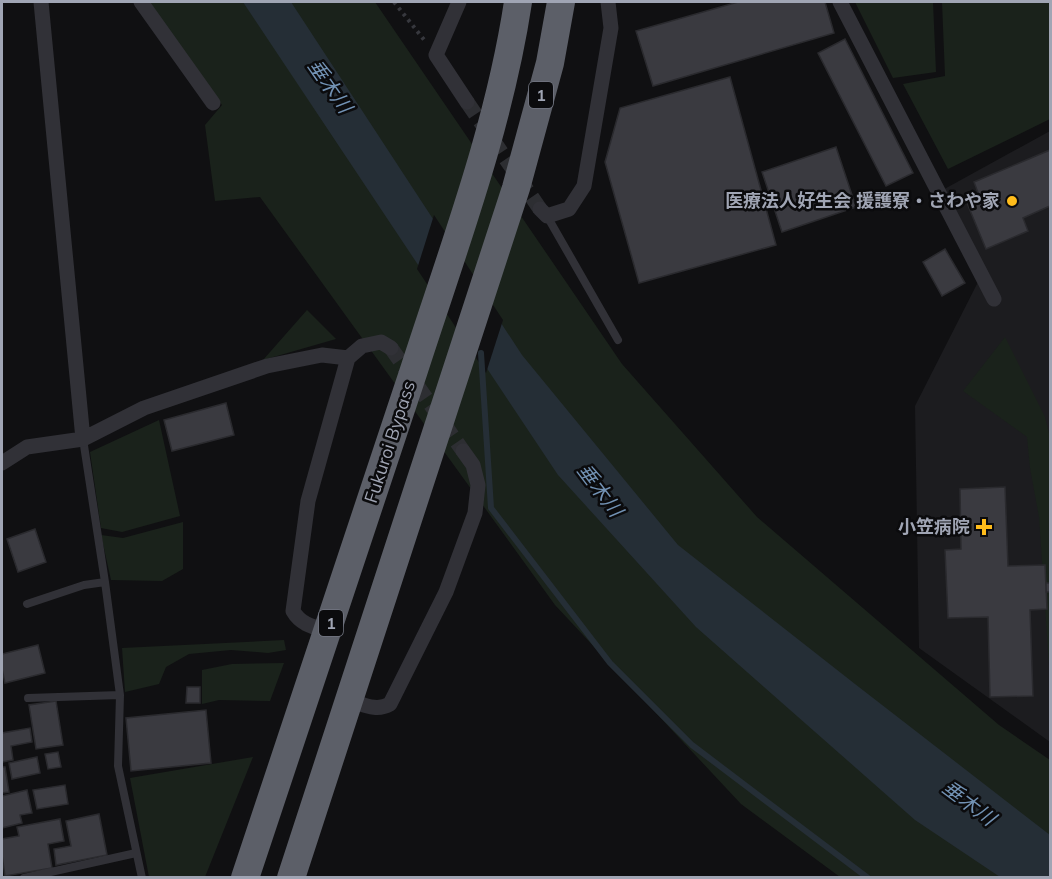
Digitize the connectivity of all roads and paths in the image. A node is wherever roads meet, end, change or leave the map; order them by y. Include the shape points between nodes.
1 (41, 2) edge
2 (141, 2) edge
3 (394, 2) edge
4 (459, 2) edge
5 (518, 2) edge
6 (561, 2) edge
7 (608, 2) edge
8 (840, 2) edge
9 (436, 55) junction
10 (467, 102) tunnel mouth
11 (213, 103) dead end
12 (544, 213) joint
13 (994, 299) dead end
14 (618, 340) dead end
15 (391, 348) dead end
16 (348, 358) junction
17 (83, 439) junction
18 (463, 451) tunnel mouth
19 (2, 463) edge
20 (105, 582) junction
21 (27, 604) dead end
22 (328, 631) junction
23 (120, 695) junction
24 (28, 698) dead end
25 (348, 700) junction
26 (136, 853) junction
27 (24, 878) edge
28 (142, 878) edge
29 (245, 878) edge
30 (291, 878) edge

1 - 17 street
2 - 11 street
3 - 9 path
4 - 9 street
5 - 22 highway, Fukuroi Bypass / 1 via 486,144
6 - 25 highway, 1 via 550,63 516,188
7 - 12 street via 611,28 584,186 569,209
8 - 13 street
9 - 10 street
12 - 14 lane
15 - 16 street via 381,342 362,346
16 - 17 street via 322,355 267,366 144,408
16 - 22 street via 308,501 293,611 302,623
17 - 19 street via 27,447
17 - 20 lane
18 - 25 street via 473,465 478,485 475,513 446,592 390,704 377,708
20 - 21 lane
20 - 23 lane
22 - 29 highway, Fukuroi Bypass / 1
23 - 24 lane
23 - 26 lane via 118,766
25 - 30 highway, 1
26 - 27 lane
26 - 28 lane

